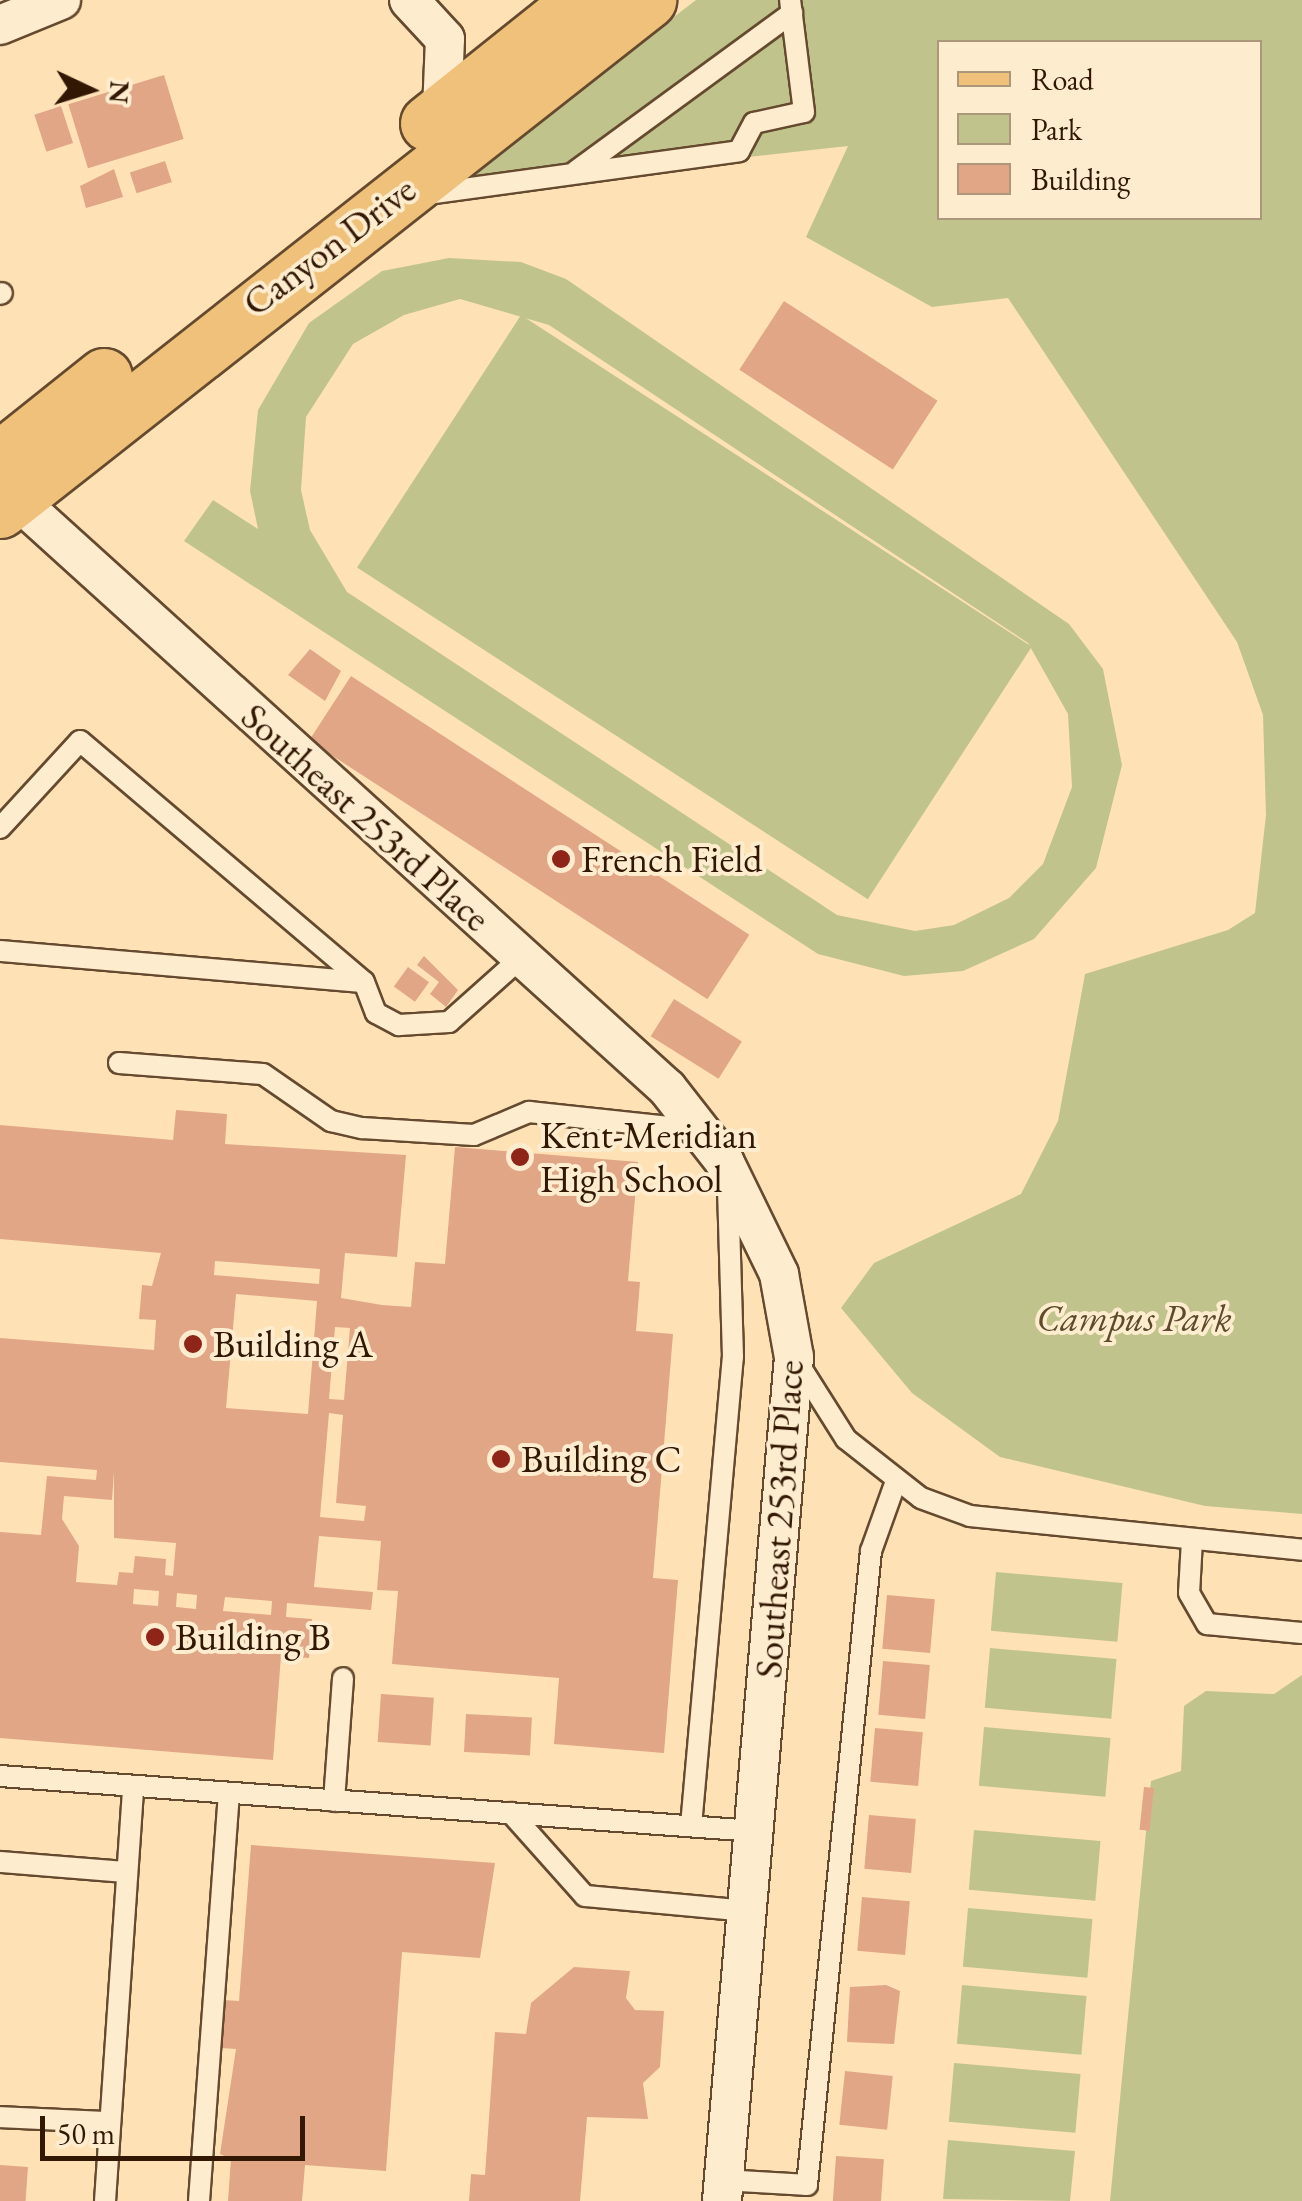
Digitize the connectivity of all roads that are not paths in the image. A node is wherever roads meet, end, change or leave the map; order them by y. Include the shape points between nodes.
1 (61, 0) edge
2 (410, 0) edge
3 (582, 0) edge
4 (648, 0) edge
5 (791, 6) edge
6 (0, 26) edge
7 (442, 112) junction
8 (572, 174) junction
9 (395, 195) junction
10 (5, 488) edge
11 (0, 828) edge
12 (0, 951) edge
13 (522, 957) junction
14 (364, 982) junction
15 (119, 1063) dead end
16 (699, 1130) junction
17 (724, 1161) junction
18 (794, 1357) junction
19 (896, 1481) junction
20 (1192, 1540) junction
21 (1302, 1550) edge
22 (1302, 1632) edge
23 (343, 1678) dead end
24 (0, 1776) edge
25 (133, 1786) junction
26 (228, 1793) junction
27 (334, 1800) junction
28 (511, 1813) junction
29 (691, 1826) junction
30 (756, 1831) junction
31 (0, 1862) edge
32 (126, 1872) junction
33 (748, 1911) junction
34 (0, 2116) edge
35 (106, 2122) junction
36 (723, 2190) edge
37 (105, 2201) edge
38 (199, 2201) edge

1 - 6 street
2 - 7 street via 444,39
3 - 7 main road, Canyon Drive
4 - 9 main road, Canyon Drive
5 - 8 lane
5 - 8 lane via 804,112 754,124 739,150
7 - 10 main road, Canyon Drive
8 - 9 lane
9 - 10 main road, Canyon Drive
10 - 13 street, Southeast 253rd Place
11 - 14 lane via 80,741
12 - 14 lane
13 - 14 lane via 465,1012 425,1027 376,1012
13 - 16 street, Southeast 253rd Place via 667,1088
15 - 16 lane via 277,1078 331,1120 362,1128 474,1135 528,1112
16 - 17 street, Southeast 253rd Place
17 - 18 street, Southeast 253rd Place via 779,1274
17 - 29 lane via 736,1255 733,1357
18 - 19 lane via 846,1439
18 - 30 street, Southeast 253rd Place
19 - 20 lane via 970,1516
19 - 36 lane via 871,1552 807,2185
20 - 21 lane
20 - 22 lane via 1189,1592 1207,1624
23 - 27 lane
24 - 25 lane
25 - 26 lane
25 - 32 lane
26 - 27 lane
26 - 38 lane
27 - 28 lane
28 - 29 lane
28 - 33 lane via 585,1896
29 - 30 lane
30 - 33 street, Southeast 253rd Place
31 - 32 lane
32 - 35 lane
33 - 36 street, Southeast 253rd Place
34 - 35 lane
35 - 37 lane

